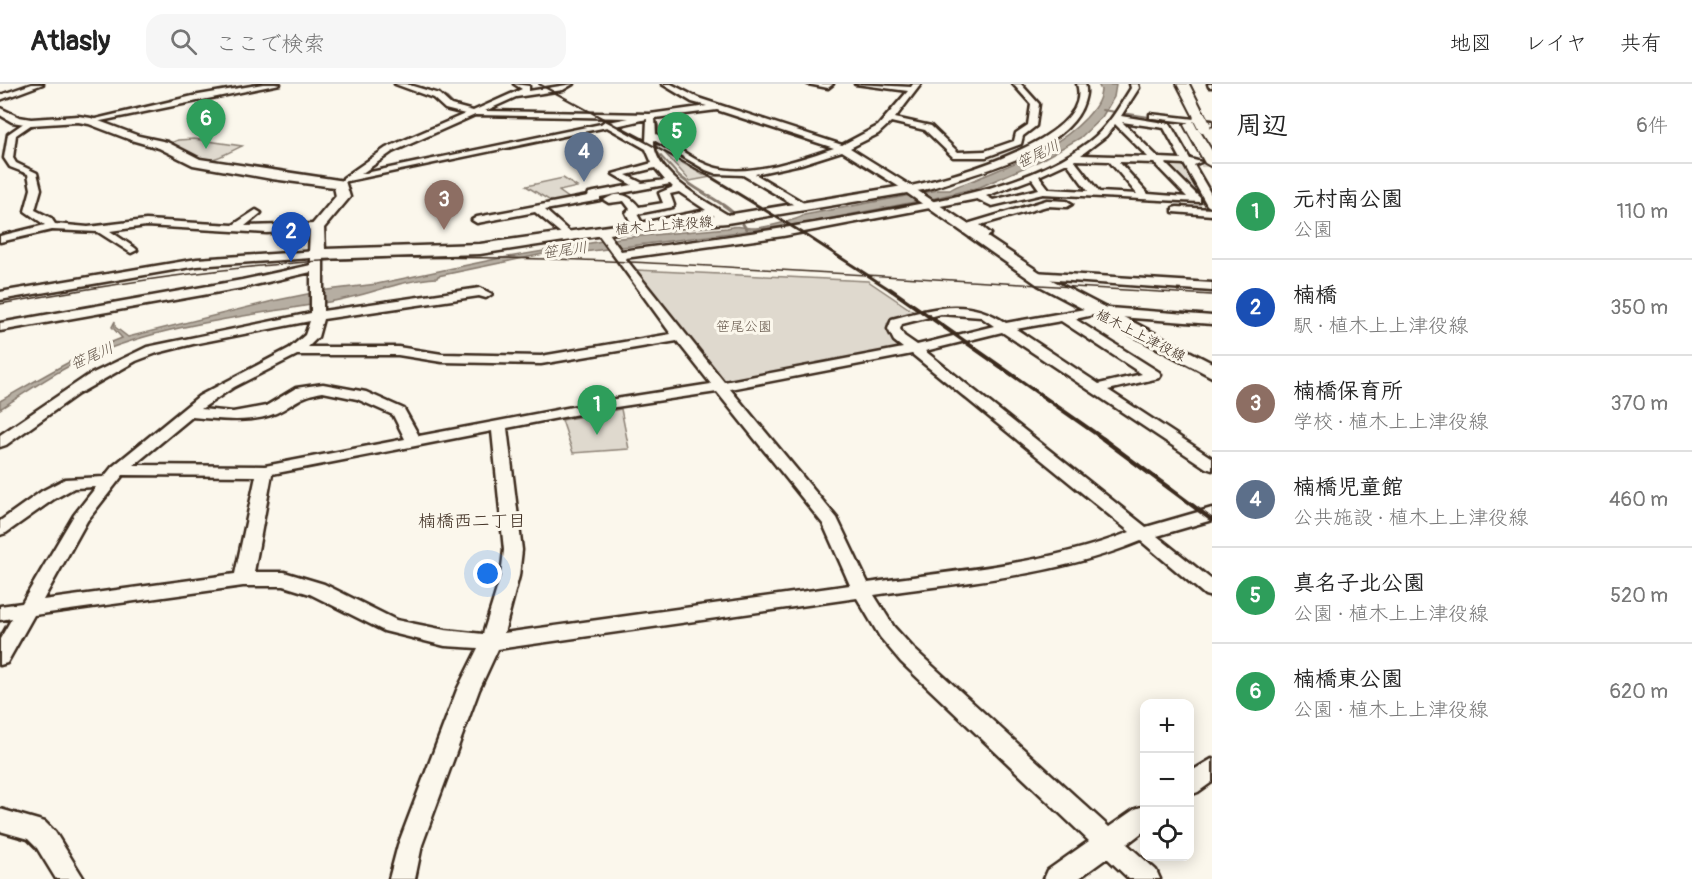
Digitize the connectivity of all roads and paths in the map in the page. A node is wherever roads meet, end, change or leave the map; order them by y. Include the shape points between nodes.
1 (39, 84) edge
2 (276, 84) edge
3 (399, 84) edge
4 (518, 84) edge
5 (569, 84) edge
6 (666, 84) edge
7 (812, 84) edge
8 (829, 84) edge
9 (859, 84) edge
10 (1017, 84) edge
11 (1081, 84) edge
12 (1134, 84) edge
13 (1171, 84) edge
14 (1184, 84) edge
15 (915, 86) edge
16 (517, 95) junction
17 (0, 98) edge
18 (718, 108) junction
19 (0, 111) edge
20 (473, 113) junction
21 (589, 114) junction
22 (1117, 115) junction
23 (650, 116) junction
24 (889, 119) junction
25 (91, 121) junction
26 (31, 122) junction
27 (1198, 122) edge
28 (609, 125) junction
29 (653, 136) junction
30 (1212, 140) edge
31 (649, 147) junction
32 (843, 148) junction
33 (986, 154) junction
34 (1066, 158) junction
35 (1111, 159) junction
36 (1001, 160) junction
37 (1156, 160) junction
38 (1187, 162) junction
39 (1206, 163) edge
40 (658, 164) junction
41 (745, 172) junction
42 (1034, 175) junction
43 (343, 182) junction
44 (677, 184) junction
45 (642, 186) junction
46 (910, 190) junction
47 (1043, 191) junction
48 (1096, 195) junction
49 (978, 196) junction
50 (1145, 197) junction
51 (596, 198) junction
52 (1196, 200) junction
53 (1210, 203) edge
54 (930, 204) junction
55 (803, 207) junction
56 (537, 209) junction
57 (636, 210) junction
58 (1212, 212) edge
59 (256, 213) dead end
60 (722, 215) junction
61 (477, 220) dead end
62 (52, 227) junction
63 (317, 227) junction
64 (633, 227) junction
65 (235, 228) junction
66 (101, 229) junction
67 (603, 233) junction
68 (568, 236) junction
69 (0, 239) edge
70 (980, 239) junction
71 (131, 250) dead end
72 (619, 254) junction
73 (317, 264) junction
74 (1033, 276) junction
75 (1212, 287) edge
76 (486, 294) dead end
77 (0, 296) edge
78 (1097, 312) junction
79 (317, 314) junction
80 (1064, 317) junction
81 (1212, 320) edge
82 (0, 327) edge
83 (1006, 327) junction
84 (680, 337) junction
85 (914, 350) junction
86 (295, 351) junction
87 (1212, 371) edge
88 (720, 387) junction
89 (1098, 388) junction
90 (189, 412) junction
91 (499, 426) junction
92 (0, 442) edge
93 (414, 442) junction
94 (1212, 465) edge
95 (265, 471) junction
96 (113, 476) junction
97 (1212, 514) edge
98 (0, 529) edge
99 (1142, 534) junction
100 (243, 579) junction
101 (861, 589) junction
102 (1212, 590) edge
103 (27, 609) junction
104 (0, 614) edge
105 (491, 642) junction
106 (0, 657) edge
107 (1212, 769) edge
108 (1194, 782) edge
109 (0, 820) edge
110 (1140, 820) edge
111 (1107, 843) junction
112 (71, 879) edge
113 (402, 879) edge
114 (1057, 879) edge
115 (1147, 879) edge

1 - 17 street
2 - 25 street
3 - 20 street via 436,96 453,109
4 - 16 street via 526,90
5 - 16 street
6 - 18 street
7 - 8 street
9 - 15 street
10 - 33 street via 1035,104 1032,126 1019,135 1018,142
11 - 36 street via 1077,111 1061,131
12 - 22 street
13 - 27 highway
14 - 27 highway
15 - 24 street
16 - 20 street
18 - 23 street
18 - 32 street
19 - 26 main road via 16,120
20 - 21 street
20 - 43 street via 388,150
21 - 23 street
21 - 28 street
22 - 27 street
22 - 34 street via 1102,135
22 - 37 street
22 - 38 street via 1166,123
23 - 28 street
23 - 29 street
24 - 32 street via 876,132
24 - 33 street via 928,128 956,155
25 - 26 main road
25 - 43 main road via 163,145 197,162 272,176
26 - 62 street via 12,134 8,159 32,173 36,189 30,211
27 - 30 highway
27 - 39 highway
28 - 31 street
28 - 43 street
29 - 31 street
29 - 41 street via 713,170
31 - 40 street
32 - 41 street
32 - 46 street
33 - 36 street
34 - 35 street
34 - 42 street
34 - 48 street
35 - 37 street
35 - 50 street
36 - 46 street via 952,180
37 - 38 street
37 - 52 street
38 - 39 street
38 - 53 street
40 - 44 street
40 - 45 street via 618,174
41 - 55 street
42 - 47 street via 1046,190
42 - 49 street
43 - 63 main road via 343,197
44 - 45 street
44 - 57 street via 663,193 669,206
44 - 60 street
45 - 51 street via 592,195
46 - 54 main road, 植木上上津役線
46 - 55 main road, 植木上上津役線
47 - 48 street
47 - 49 street via 992,203
48 - 50 street
49 - 54 street
50 - 52 street
51 - 56 street
51 - 57 street via 627,198
52 - 53 street
54 - 70 main road, 植木上上津役線
54 - 72 street via 783,233
55 - 60 main road, 植木上上津役線
56 - 61 street
56 - 68 street
57 - 64 street via 631,213
58 - 70 street via 1047,203 972,224 986,234
59 - 65 street
60 - 64 main road, 植木上上津役線
62 - 66 street
62 - 69 street
63 - 65 street
63 - 73 main road
64 - 67 main road, 植木上上津役線
65 - 66 street via 146,224
66 - 71 street
67 - 68 main road, 植木上上津役線
67 - 72 street
68 - 73 main road, 植木上上津役線 via 480,249
70 - 74 main road, 植木上上津役線
72 - 84 street
73 - 77 street via 260,257 184,265
73 - 79 street
73 - 82 street via 242,284
74 - 75 street
74 - 78 main road, 植木上上津役線
76 - 79 street
78 - 80 street
78 - 81 street
78 - 87 main road, 植木上上津役線
79 - 86 street via 316,326
79 - 92 street via 133,357 96,376
80 - 83 street
80 - 89 street via 1154,375
83 - 85 street
83 - 85 street via 984,314 931,311 897,322 894,329 899,338
83 - 89 street
84 - 86 street via 541,360 442,358 398,351
84 - 88 street
85 - 88 street
85 - 99 street
86 - 90 street via 229,384
88 - 91 street
88 - 101 street via 831,522
89 - 94 street
90 - 93 street via 233,416 270,410 302,391 323,388 361,395 399,412
90 - 96 street
91 - 93 street
91 - 105 street via 513,550 510,576
93 - 95 street
95 - 96 street
95 - 100 street
96 - 98 street via 71,483
96 - 103 street via 80,519
97 - 99 street
99 - 101 street via 1056,563
99 - 102 street
100 - 103 street
100 - 105 street via 284,579 317,589 391,626 445,638
101 - 105 street
101 - 111 street via 887,632 908,656
103 - 104 street
103 - 106 street
105 - 113 street via 468,690 410,845
107 - 108 street
109 - 112 street via 36,830
110 - 111 street
111 - 114 street
111 - 115 street

